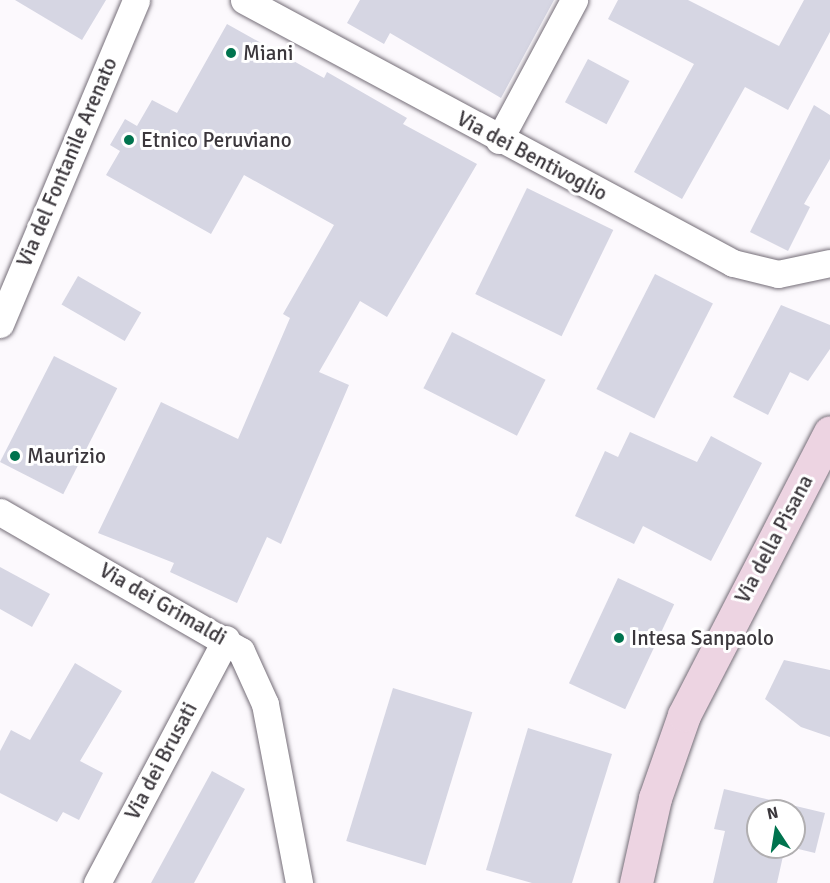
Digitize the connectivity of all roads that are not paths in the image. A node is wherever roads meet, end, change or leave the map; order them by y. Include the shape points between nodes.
1 (136, 0) edge
2 (244, 0) edge
3 (574, 0) edge
4 (499, 140) junction
5 (830, 263) edge
6 (0, 324) edge
7 (830, 432) edge
8 (0, 512) edge
9 (226, 639) junction
10 (97, 883) edge
11 (299, 883) edge
12 (636, 883) edge

1 - 6 street, Via del Fontanile Arenato
2 - 4 street, Via dei Bentivoglio
3 - 4 street
4 - 5 street, Via dei Bentivoglio via 744,267 778,274
7 - 12 main road, Via della Pisana via 684,715 656,798
8 - 9 street, Via dei Grimaldi
9 - 10 street, Via dei Brusati
9 - 11 street, Via dei Grimaldi via 249,662 266,704

